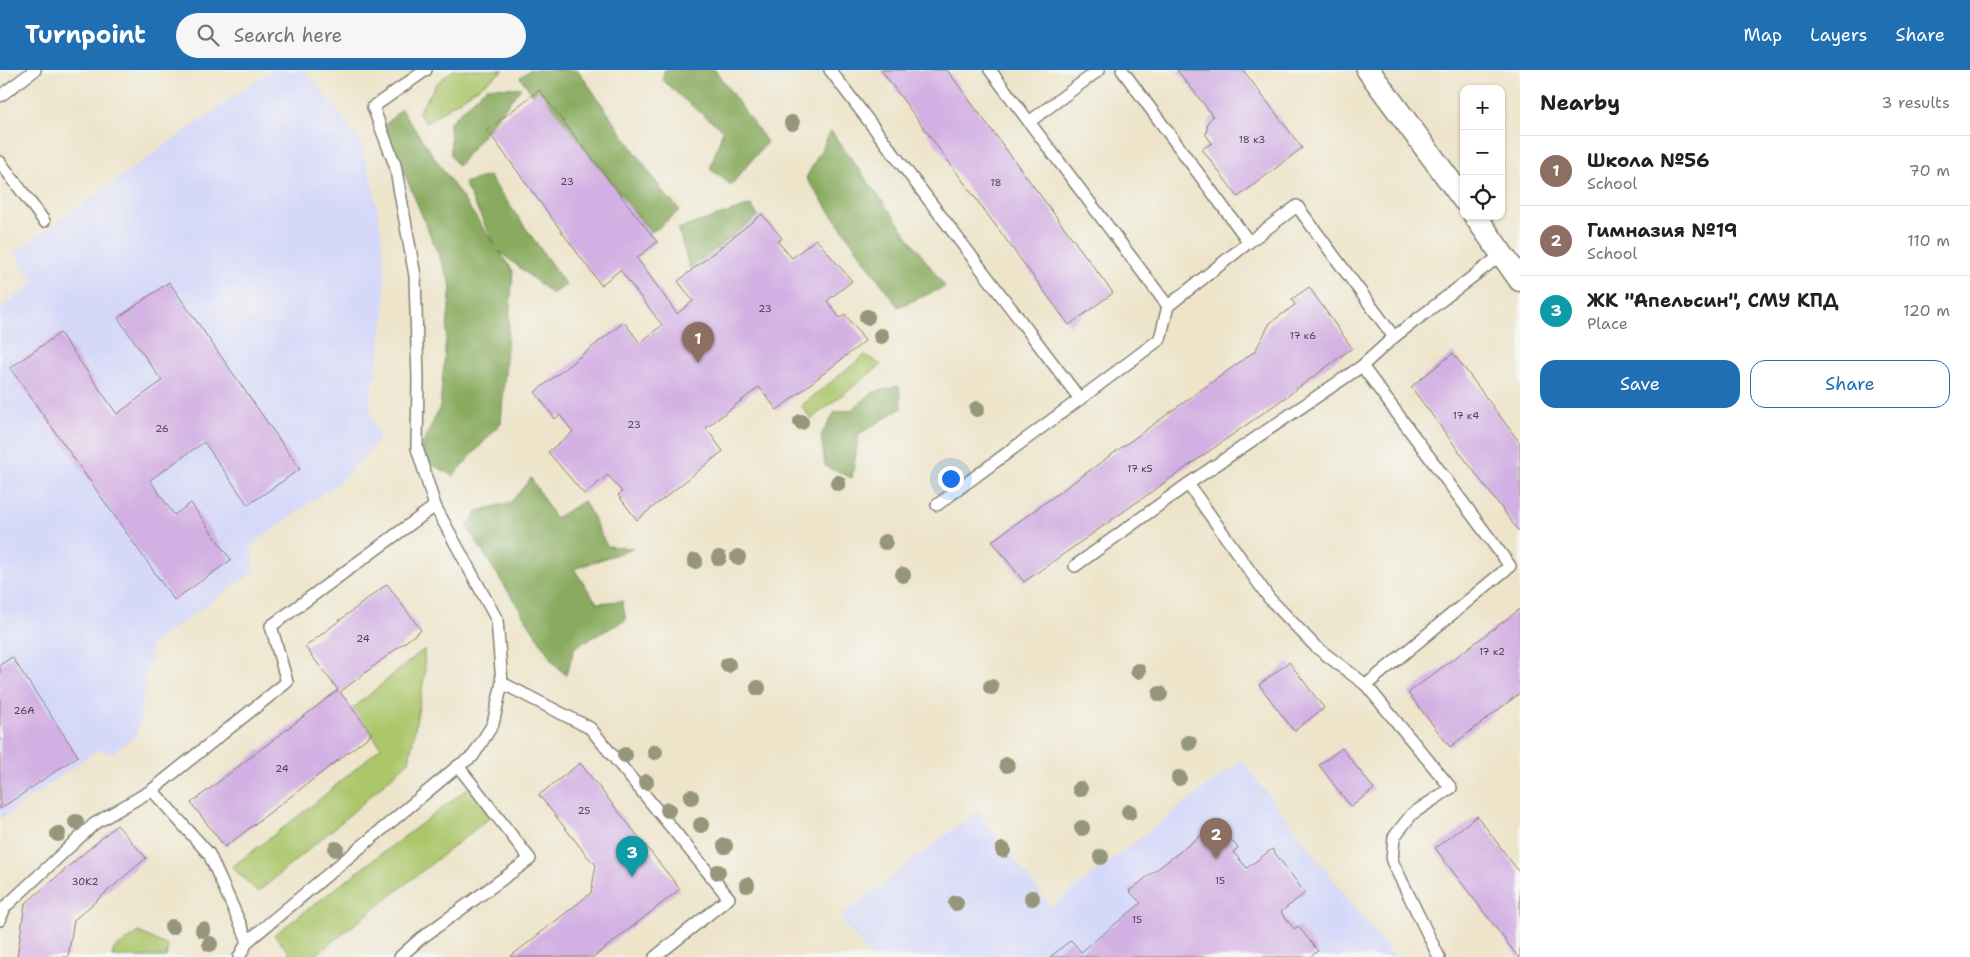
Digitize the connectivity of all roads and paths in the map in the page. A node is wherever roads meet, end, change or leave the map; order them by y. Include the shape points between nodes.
1 (35, 70) edge
2 (426, 70) edge
3 (830, 70) edge
4 (990, 70) edge
5 (1099, 70) edge
6 (1122, 70) edge
7 (1368, 70) edge
8 (0, 96) edge
9 (1029, 122) junction
10 (0, 162) edge
11 (1460, 195) edge
12 (1478, 220) edge
13 (44, 221) dead end
14 (1249, 242) junction
15 (1501, 254) junction
16 (1520, 280) edge
17 (1168, 306) junction
18 (1394, 336) junction
19 (1362, 366) junction
20 (1080, 399) junction
21 (1188, 484) junction
22 (937, 505) dead end
23 (435, 506) junction
24 (1075, 566) dead end
25 (502, 683) junction
26 (1366, 685) junction
27 (458, 766) junction
28 (152, 790) junction
29 (0, 920) edge
30 (248, 941) junction
31 (239, 957) edge
32 (400, 957) edge
33 (655, 957) edge
34 (1439, 957) edge

1 - 8 lane
2 - 23 lane via 373,107 395,165 415,276 417,448
3 - 20 lane
4 - 9 lane
5 - 9 lane
6 - 14 lane
7 - 11 street
9 - 17 lane
10 - 13 lane
12 - 15 street
14 - 17 lane
14 - 18 lane via 1297,206
15 - 16 street
15 - 18 lane
17 - 20 lane via 1160,339
18 - 19 lane
19 - 21 lane
19 - 26 lane via 1510,566
20 - 22 lane
21 - 24 lane
21 - 26 lane via 1269,598 1316,647
23 - 25 lane via 496,620
23 - 28 lane via 271,626 287,682
25 - 27 lane via 493,724 473,756
25 - 33 lane via 590,728 729,898
26 - 34 lane via 1451,788 1412,814 1394,837 1392,861
27 - 30 lane
27 - 32 lane via 530,859
28 - 29 lane via 94,824 6,907
28 - 30 lane via 209,854
30 - 31 lane

